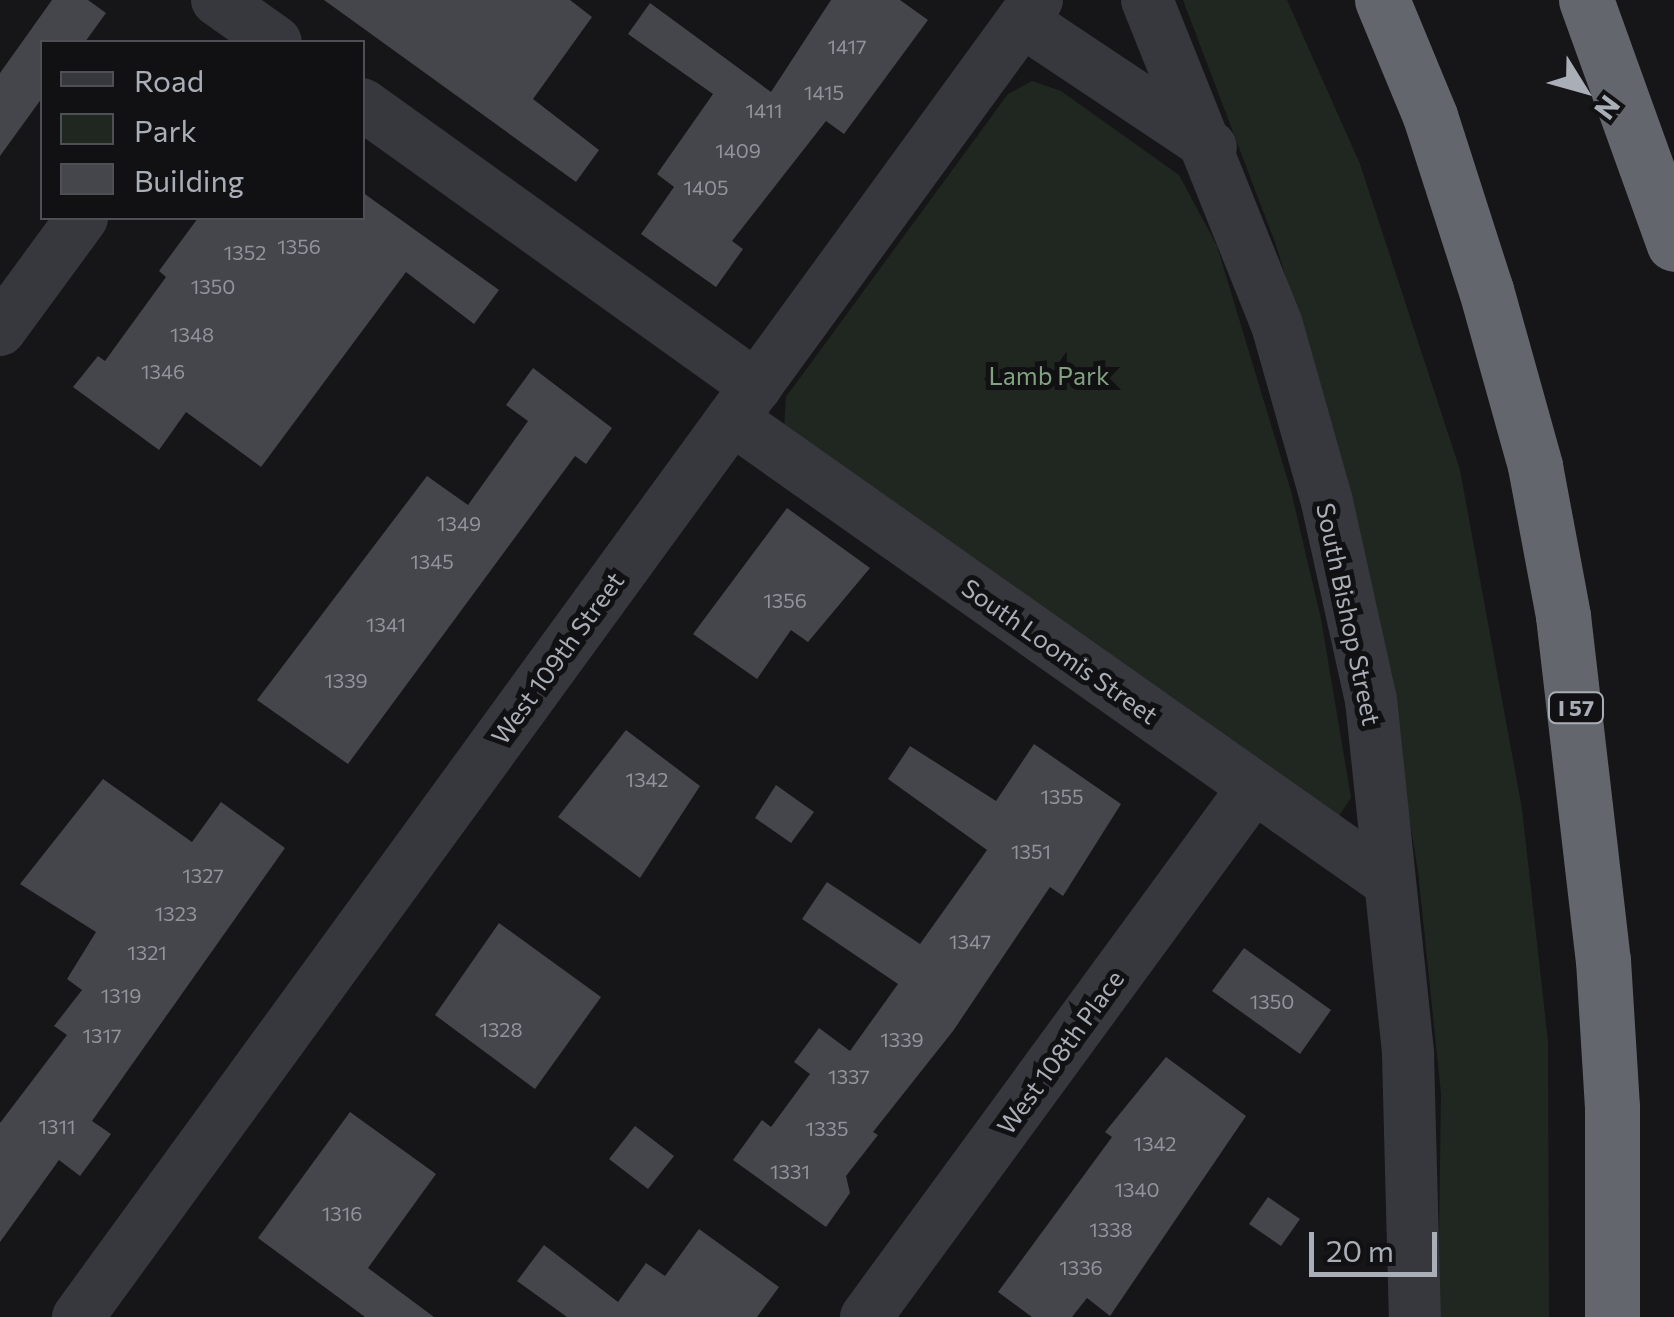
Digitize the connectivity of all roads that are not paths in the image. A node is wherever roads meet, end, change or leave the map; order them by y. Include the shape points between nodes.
1 (1147, 0) edge
2 (1360, 0) edge
3 (1382, 0) edge
4 (1586, 0) edge
5 (1030, 10) edge
6 (224, 13) edge
7 (272, 40) edge
8 (365, 106) edge
9 (1430, 116) junction
10 (1210, 147) junction
11 (81, 220) edge
12 (1674, 244) edge
13 (0, 330) edge
14 (744, 403) junction
15 (1254, 787) junction
16 (1389, 882) junction
17 (78, 1317) edge
18 (866, 1317) edge
19 (1414, 1317) edge
20 (1612, 1317) edge

1 - 10 street, South Bishop Street
2 - 9 highway
3 - 9 highway, I 57
4 - 12 highway
5 - 10 street
5 - 14 street, West 109th Street
6 - 7 street
8 - 14 street, South Loomis Street
9 - 20 highway, I 57 via 1536,466 1563,616 1603,960 1612,1107
10 - 16 street, South Bishop Street via 1277,324 1327,502 1370,700
11 - 13 street
14 - 15 street, South Loomis Street
14 - 17 street, West 109th Street
15 - 16 street, South Loomis Street
15 - 18 street, West 108th Place
16 - 19 street, South Bishop Street via 1408,1055

